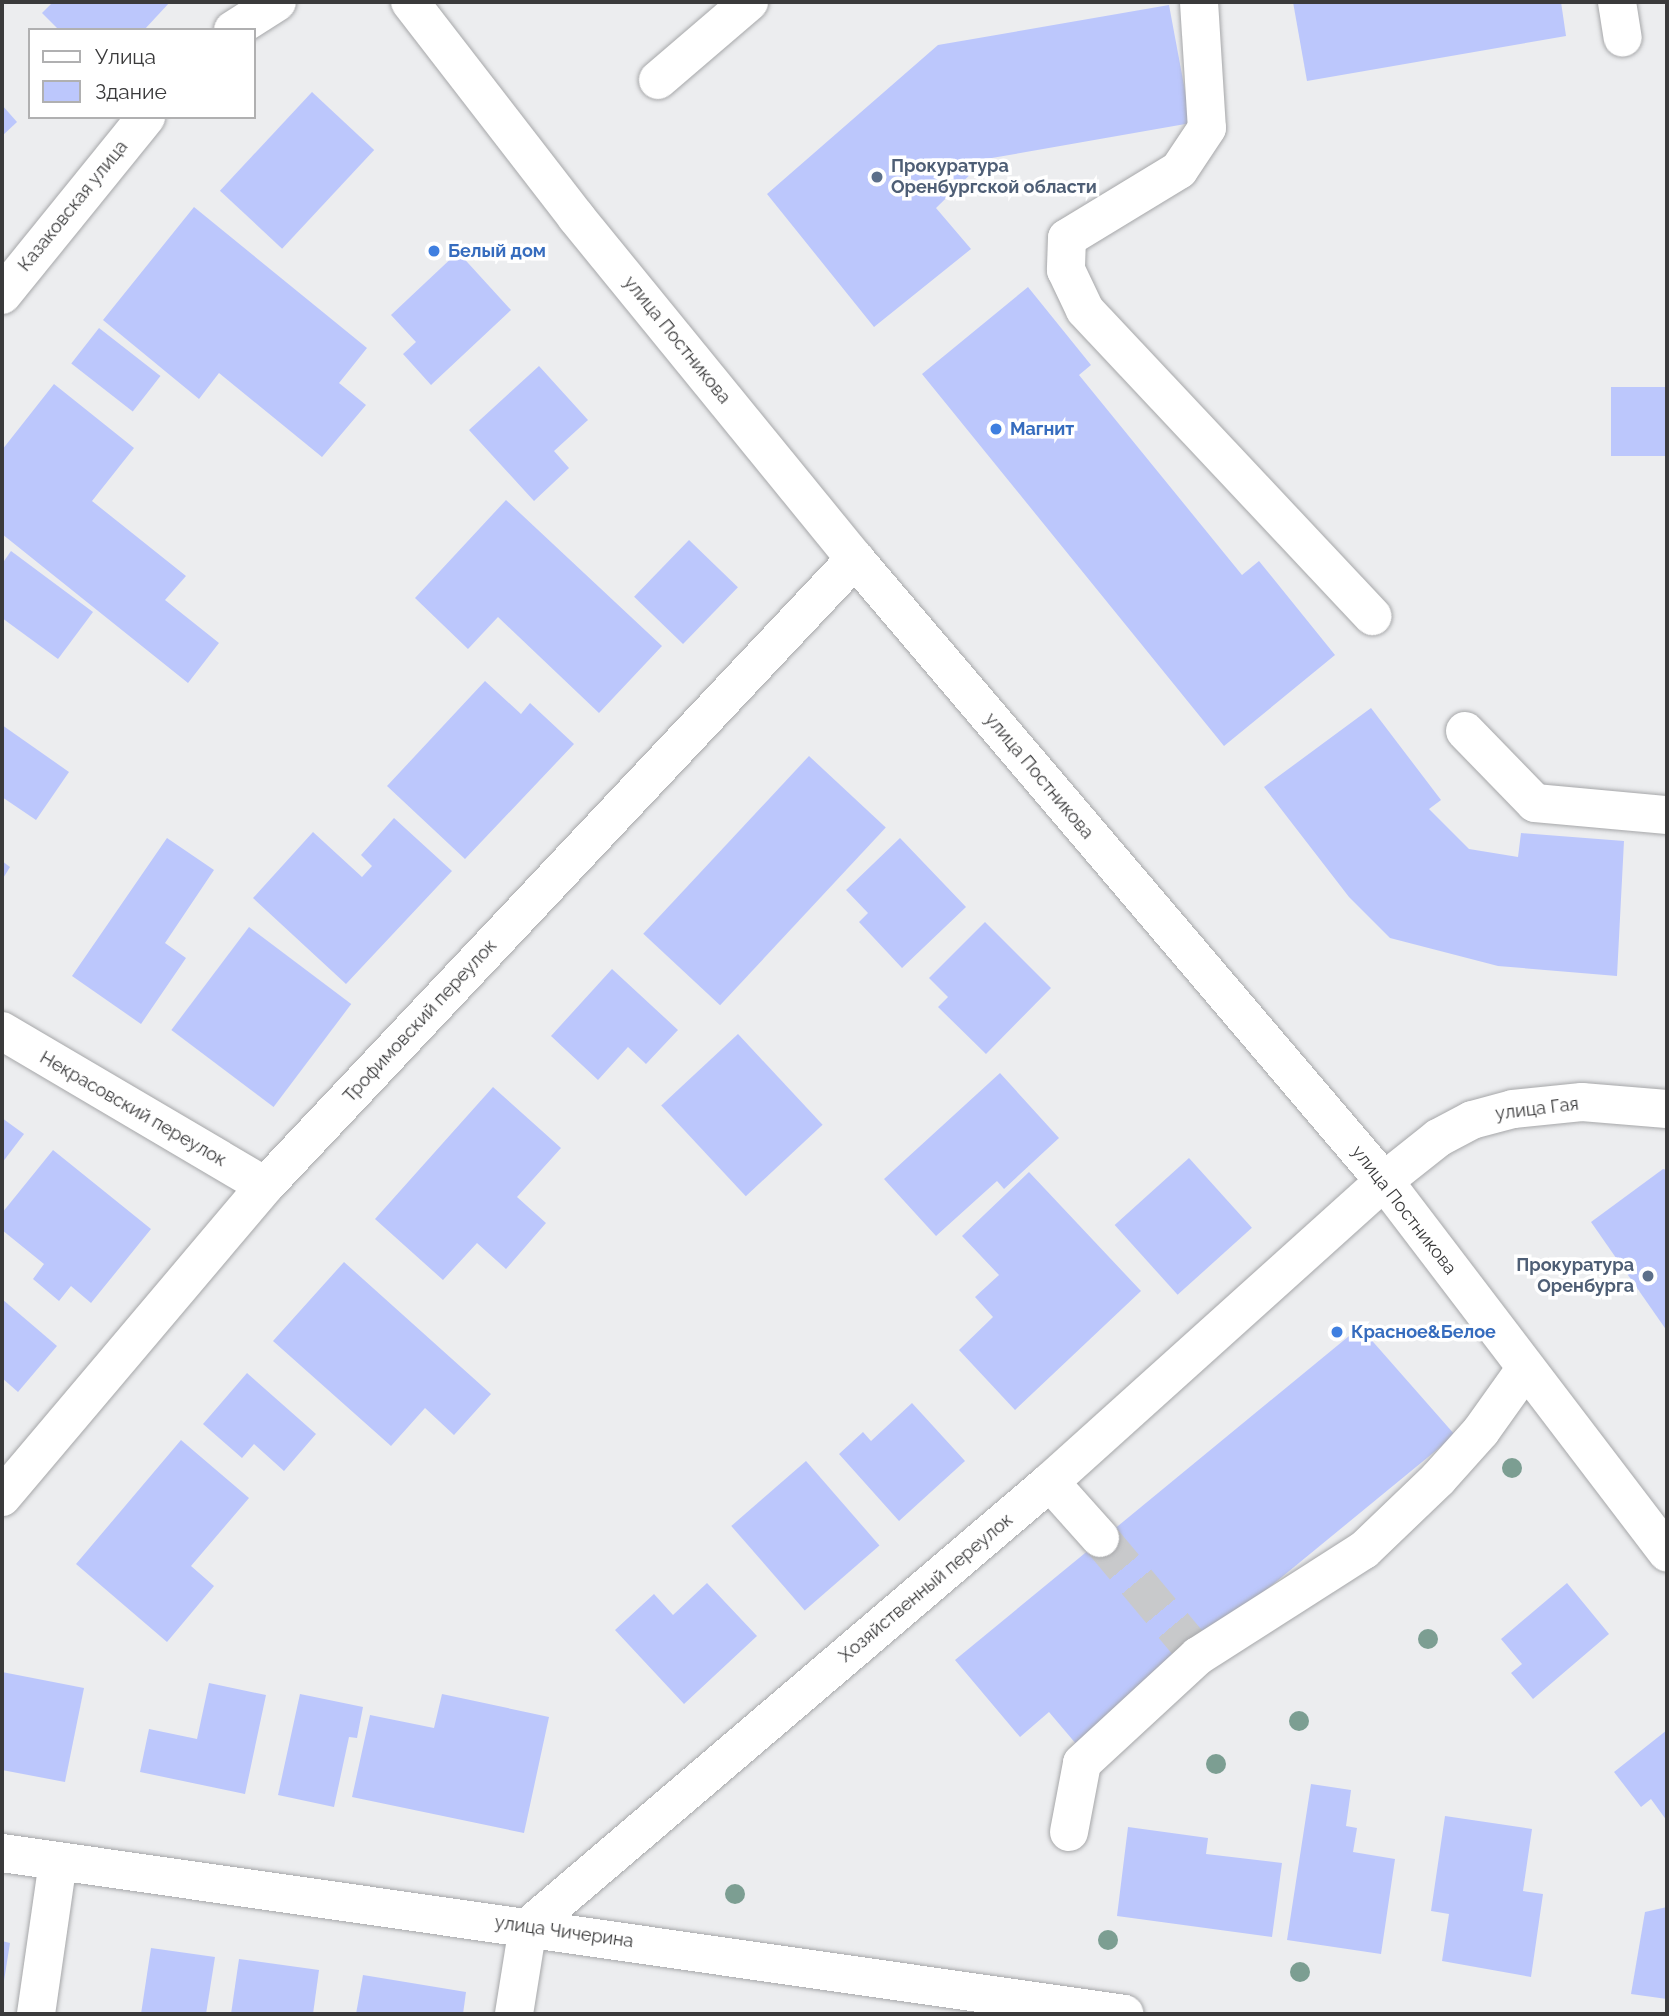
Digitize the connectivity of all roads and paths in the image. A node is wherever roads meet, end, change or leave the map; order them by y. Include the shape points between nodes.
1 (277, 2) edge
2 (410, 2) edge
3 (749, 2) edge
4 (1199, 2) edge
5 (236, 28) edge
6 (658, 80) dead end
7 (144, 119) edge
8 (2, 295) edge
9 (855, 559) junction
10 (1372, 616) dead end
11 (1465, 731) dead end
12 (1667, 816) edge
13 (2, 1031) edge
14 (1667, 1109) edge
15 (1384, 1181) junction
16 (265, 1186) junction
17 (1526, 1368) junction
18 (1050, 1482) junction
19 (2, 1497) edge
20 (1100, 1538) tunnel mouth
21 (1667, 1552) edge
22 (1069, 1832) dead end
23 (2, 1853) edge
24 (58, 1861) junction
25 (527, 1927) junction
26 (36, 2014) edge
27 (514, 2014) edge
28 (1125, 2014) edge

1 - 5 street
2 - 9 street, улица Постникова via 576,217
3 - 6 street
4 - 10 street via 1207,128 1179,170 1067,238 1066,270 1085,310
7 - 8 street, Казаковская улица
9 - 15 street, улица Постникова
9 - 16 street, Трофимовский переулок
11 - 12 street via 1535,803
13 - 16 street, Некрасовский переулок
14 - 15 street, улица Гая via 1583,1102 1513,1109 1472,1120 1438,1138
15 - 17 street, улица Постникова
15 - 18 street, Хозяйственный переулок
16 - 19 street, Трофимовский переулок
17 - 21 street, улица Постникова
17 - 22 street via 1481,1431 1364,1550 1195,1652 1082,1763
18 - 20 street
18 - 25 street, Хозяйственный переулок
23 - 24 street, улица Чичерина
24 - 25 street, улица Чичерина
24 - 26 street
25 - 27 street
25 - 28 street, улица Чичерина

